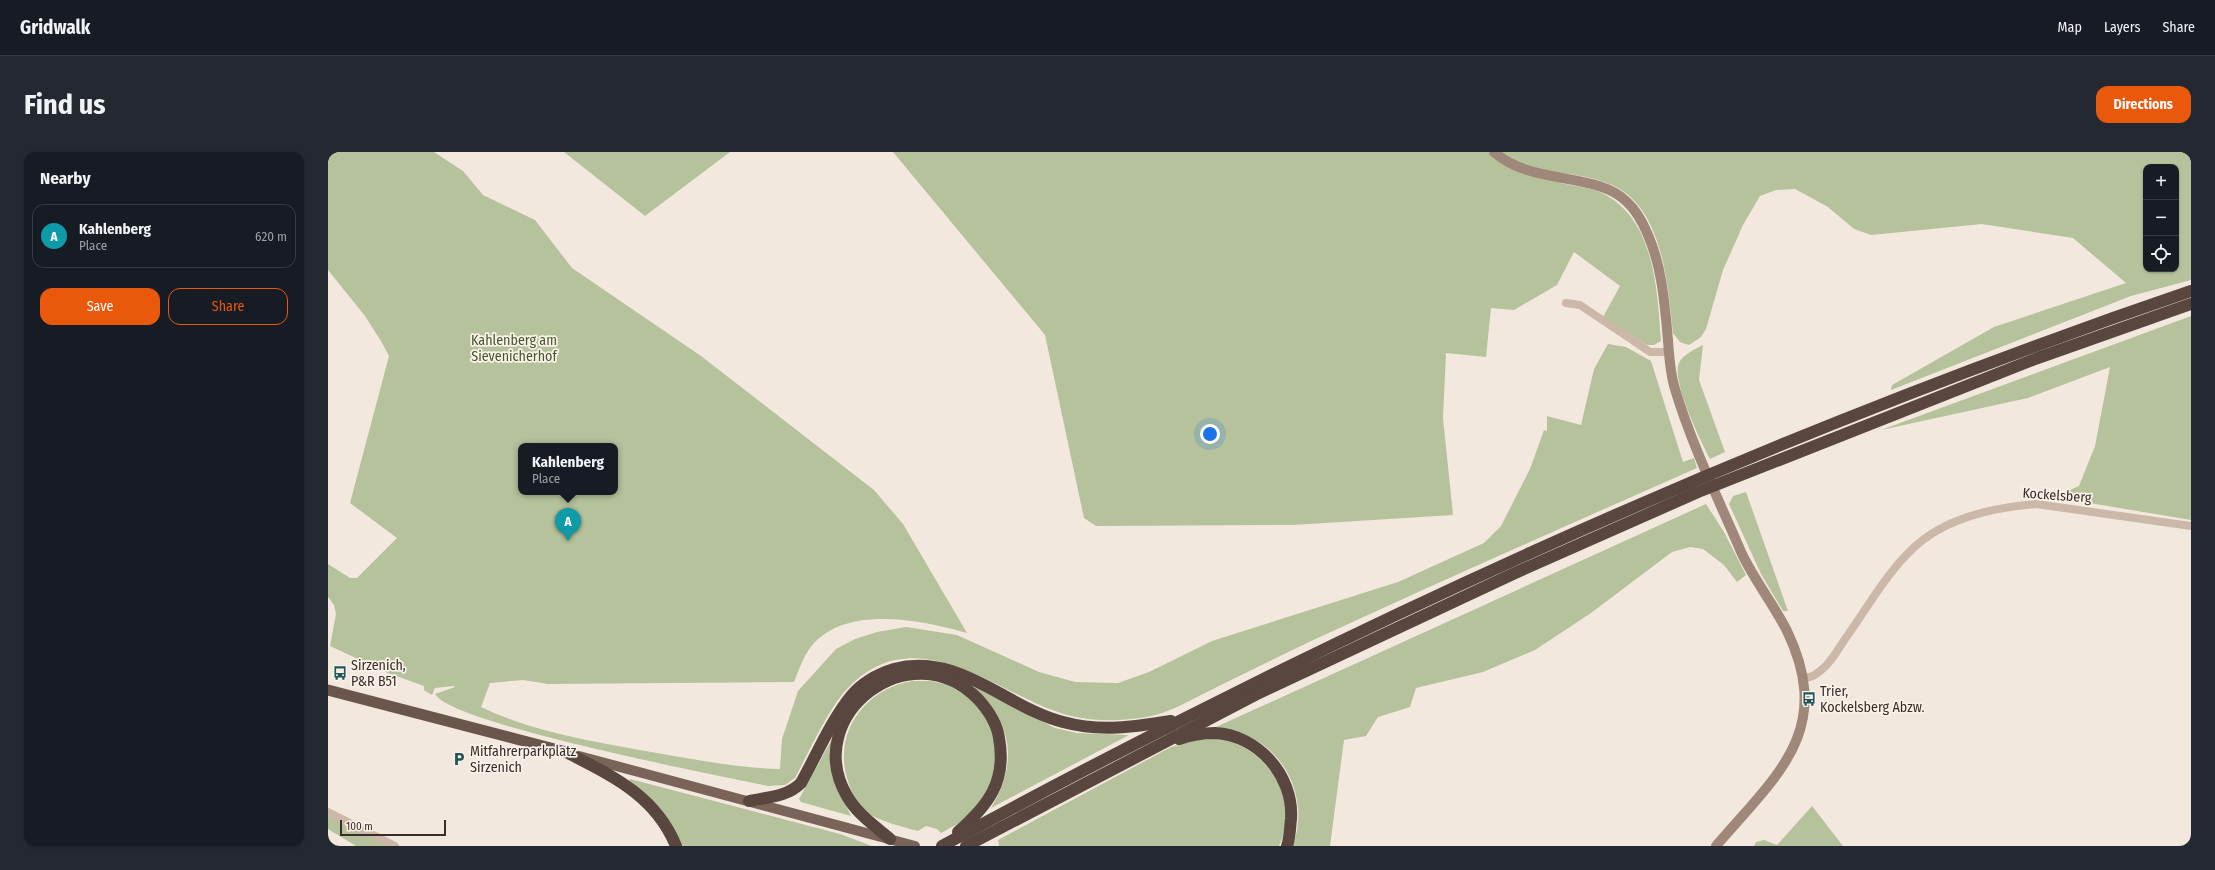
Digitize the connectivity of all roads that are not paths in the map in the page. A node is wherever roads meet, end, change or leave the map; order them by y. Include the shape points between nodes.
1 (1494, 152) edge
2 (2191, 291) edge
3 (1566, 303) dead end
4 (2191, 304) edge
5 (1669, 352) junction
6 (2191, 526) edge
7 (1802, 679) junction
8 (328, 690) edge
9 (1180, 720) junction
10 (1153, 747) junction
11 (566, 752) junction
12 (749, 801) junction
13 (328, 812) edge
14 (890, 839) junction
15 (943, 845) edge
16 (395, 846) edge
17 (676, 846) edge
18 (915, 846) edge
19 (966, 846) edge
20 (1287, 846) edge
21 (1716, 846) edge

1 - 5 main road via 1508,163 1528,172 1592,185 1611,191 1627,202 1642,221 1659,268
2 - 9 highway via 1965,372 1729,466 1496,568
3 - 5 street via 1580,305 1650,352
4 - 10 highway via 2035,359 1698,492 1515,572 1266,689
5 - 7 main road via 1675,388 1704,464 1752,575 1786,631
6 - 7 street, Kockelsberg via 2036,504 2014,505 1965,518 1924,539 1909,553 1825,666 1817,674
7 - 21 main road via 1803,721 1795,747 1778,774
8 - 11 highway
9 - 12 highway via 1123,728 1081,726 1038,713 961,673 937,667 903,667 867,682 851,696 801,783 795,789 778,796
9 - 15 highway
10 - 19 highway
10 - 20 highway via 1188,736 1215,733 1237,738 1259,751 1281,773 1288,791 1292,809
11 - 12 main road
11 - 17 highway via 624,783 638,794 660,817
12 - 14 main road
13 - 16 street
14 - 15 highway via 857,810 847,796 839,775 837,745 847,717 858,701 870,690 885,681 920,673 959,684 972,694 985,707 994,722 1001,748 998,779 982,811
14 - 18 main road

